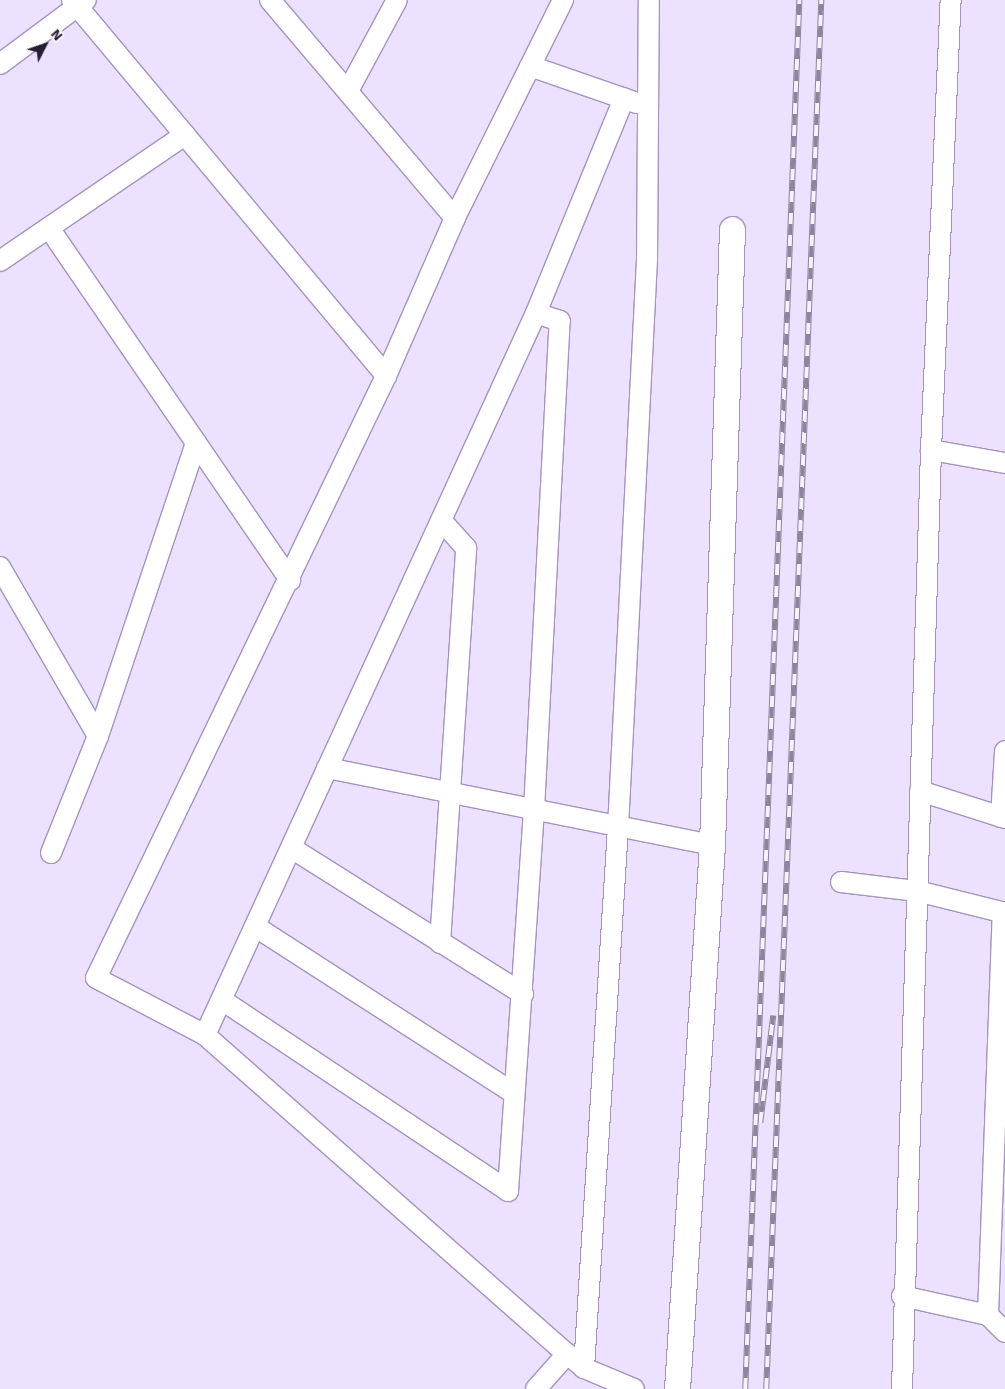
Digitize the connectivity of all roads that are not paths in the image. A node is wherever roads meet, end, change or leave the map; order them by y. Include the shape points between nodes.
1 (270, 0) edge
2 (397, 0) edge
3 (563, 0) edge
4 (649, 0) edge
5 (951, 0) edge
6 (78, 2) edge
7 (0, 64) edge
8 (530, 66) junction
9 (348, 91) junction
10 (624, 98) junction
11 (648, 106) junction
12 (185, 135) junction
13 (455, 218) junction
14 (49, 228) junction
15 (732, 229) dead end
16 (0, 261) edge
17 (536, 313) junction
18 (386, 376) junction
19 (196, 443) junction
20 (930, 450) junction
21 (1005, 463) edge
22 (442, 520) junction
23 (0, 568) edge
24 (290, 580) junction
25 (98, 736) junction
26 (1005, 751) edge
27 (327, 768) junction
28 (920, 791) junction
29 (452, 792) junction
30 (534, 810) junction
31 (1003, 817) edge
32 (618, 828) junction
33 (712, 845) junction
34 (293, 849) junction
35 (51, 853) dead end
36 (841, 882) dead end
37 (917, 892) junction
38 (1004, 912) edge
39 (256, 927) junction
40 (440, 943) junction
41 (523, 994) junction
42 (222, 1000) junction
43 (1002, 1011) edge
44 (205, 1035) junction
45 (514, 1093) junction
46 (902, 1296) junction
47 (988, 1315) junction
48 (1005, 1332) edge
49 (567, 1354) junction
50 (584, 1368) junction
51 (536, 1389) edge
52 (634, 1389) edge
53 (677, 1389) edge
54 (902, 1389) edge

1 - 9 street
2 - 9 street
3 - 8 street
4 - 11 street
5 - 20 street
6 - 7 street
6 - 12 street
8 - 10 street
8 - 13 street
9 - 13 street
10 - 11 street
10 - 17 street
11 - 32 street via 646,260
12 - 14 street
12 - 18 street
13 - 18 street
14 - 16 street
14 - 19 street
15 - 33 street
17 - 22 street
17 - 30 street via 560,320
18 - 24 street
19 - 24 street
19 - 25 street
20 - 21 street
20 - 28 street
22 - 27 street
22 - 29 street via 466,548
23 - 25 street
24 - 44 street via 96,978
25 - 35 street
26 - 31 street
27 - 29 street
27 - 34 street
28 - 31 street
28 - 37 street
29 - 30 street
29 - 40 street
30 - 32 street
30 - 41 street
32 - 33 street
32 - 50 street
33 - 53 street
34 - 39 street
34 - 40 street
36 - 37 street
37 - 38 street
37 - 46 street
38 - 43 street
39 - 42 street
39 - 45 street
40 - 41 street
41 - 45 street
42 - 44 street
42 - 45 street via 508,1191
43 - 47 street
44 - 49 street
46 - 47 street
46 - 54 street
47 - 48 street
49 - 50 street
49 - 51 street
50 - 52 street

